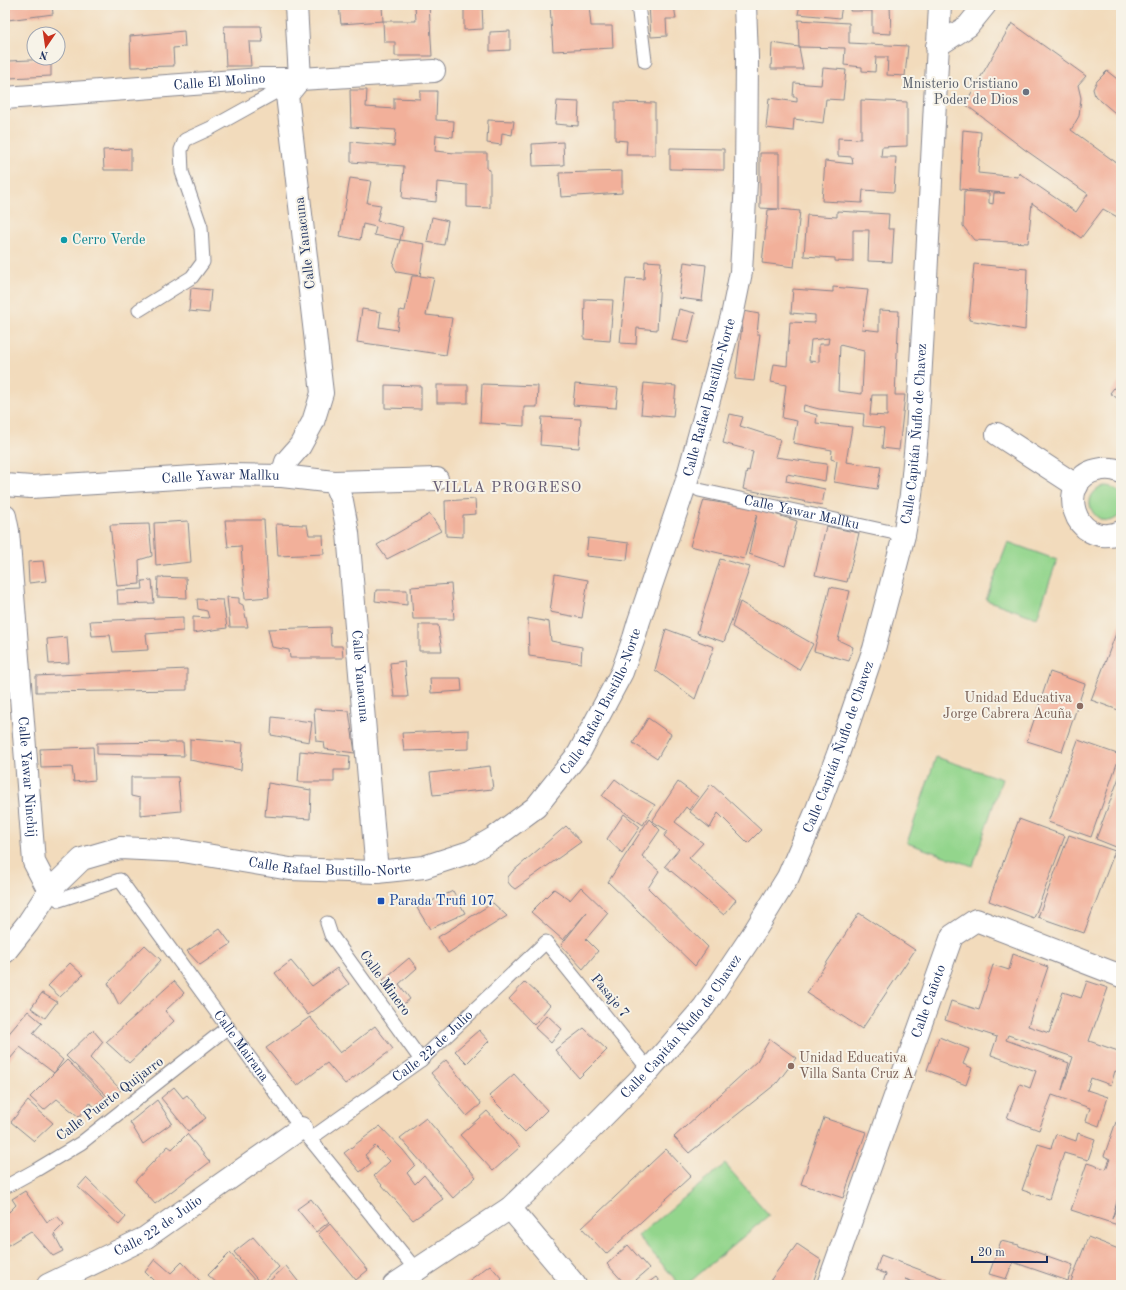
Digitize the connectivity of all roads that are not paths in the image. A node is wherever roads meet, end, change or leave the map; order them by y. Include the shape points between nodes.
1 (296, 5) edge
2 (638, 5) edge
3 (745, 5) edge
4 (940, 5) edge
5 (984, 5) edge
6 (937, 46) junction
7 (645, 60) dead end
8 (434, 71) dead end
9 (300, 79) junction
10 (5, 98) edge
11 (139, 310) dead end
12 (997, 434) dead end
13 (1121, 472) edge
14 (282, 476) junction
15 (437, 479) dead end
16 (334, 482) junction
17 (5, 485) edge
18 (1077, 486) junction
19 (699, 490) dead end
20 (5, 516) edge
21 (1121, 532) edge
22 (904, 535) junction
23 (377, 872) junction
24 (49, 891) junction
25 (28, 923) junction
26 (327, 923) dead end
27 (5, 925) edge
28 (546, 942) joint
29 (5, 952) edge
30 (1121, 976) edge
31 (228, 1027) junction
32 (421, 1060) junction
33 (649, 1070) junction
34 (305, 1133) junction
35 (5, 1187) edge
36 (510, 1208) junction
37 (416, 1270) junction
38 (48, 1285) edge
39 (394, 1285) edge
40 (575, 1285) edge
41 (828, 1285) edge

1 - 9 street
2 - 7 lane
3 - 23 street, Calle Rafael Bustillo-Norte via 746,182 741,272 732,316 686,483 622,672 579,753 536,807 470,852 424,867
4 - 6 street, Calle Capitán Ñuflo de Chavez
5 - 6 street via 968,26
6 - 22 street, Calle Capitán Ñuflo de Chavez via 916,432 911,495
8 - 9 street, Calle El Molino
9 - 10 street, Calle El Molino via 262,79
9 - 11 lane via 185,140 181,150 182,172 201,226 203,262 192,277
9 - 14 street, Calle Yanacuna via 287,95 322,393 313,422 300,446 286,462
12 - 18 street
13 - 18 street via 1105,468 1094,471 1084,477
14 - 16 street, Calle Yawar Mallku
14 - 17 street, Calle Yawar Mallku via 226,475 30,487
15 - 16 street, Calle Yawar Mallku
16 - 23 street, Calle Yanacuna via 342,501 348,533
18 - 21 street via 1073,496 1073,507 1076,517 1083,526 1103,535
19 - 22 lane, Calle Yawar Mallku
20 - 24 street, Calle Yawar Ninchij via 34,862
22 - 33 street, Calle Capitán Ñuflo de Chavez via 874,649 825,790 788,877 704,1007
23 - 24 street, Calle Rafael Bustillo-Norte via 290,869 183,851 120,848 82,859
24 - 25 street, Calle Rafael Bustillo-Norte
24 - 31 lane, Calle Mairana via 59,900 120,880
25 - 27 street
25 - 29 street, Calle Rafael Bustillo-Norte
26 - 32 lane, Calle Minero via 330,935
28 - 32 lane, Calle 22 de Julio
28 - 33 lane, Pasaje 7
30 - 41 street, Calle Cañoto via 976,920 952,936
31 - 34 lane, Calle Mairana
31 - 35 lane, Calle Puerto Quijarro via 81,1143
32 - 34 lane, Calle 22 de Julio
33 - 36 street, Calle Capitán Ñuflo de Chavez
34 - 37 lane, Calle Mairana
34 - 38 street, Calle 22 de Julio via 145,1238
36 - 37 street, Calle Capitán Ñuflo de Chavez
36 - 40 street
37 - 39 street, Calle Capitán Ñuflo de Chavez

